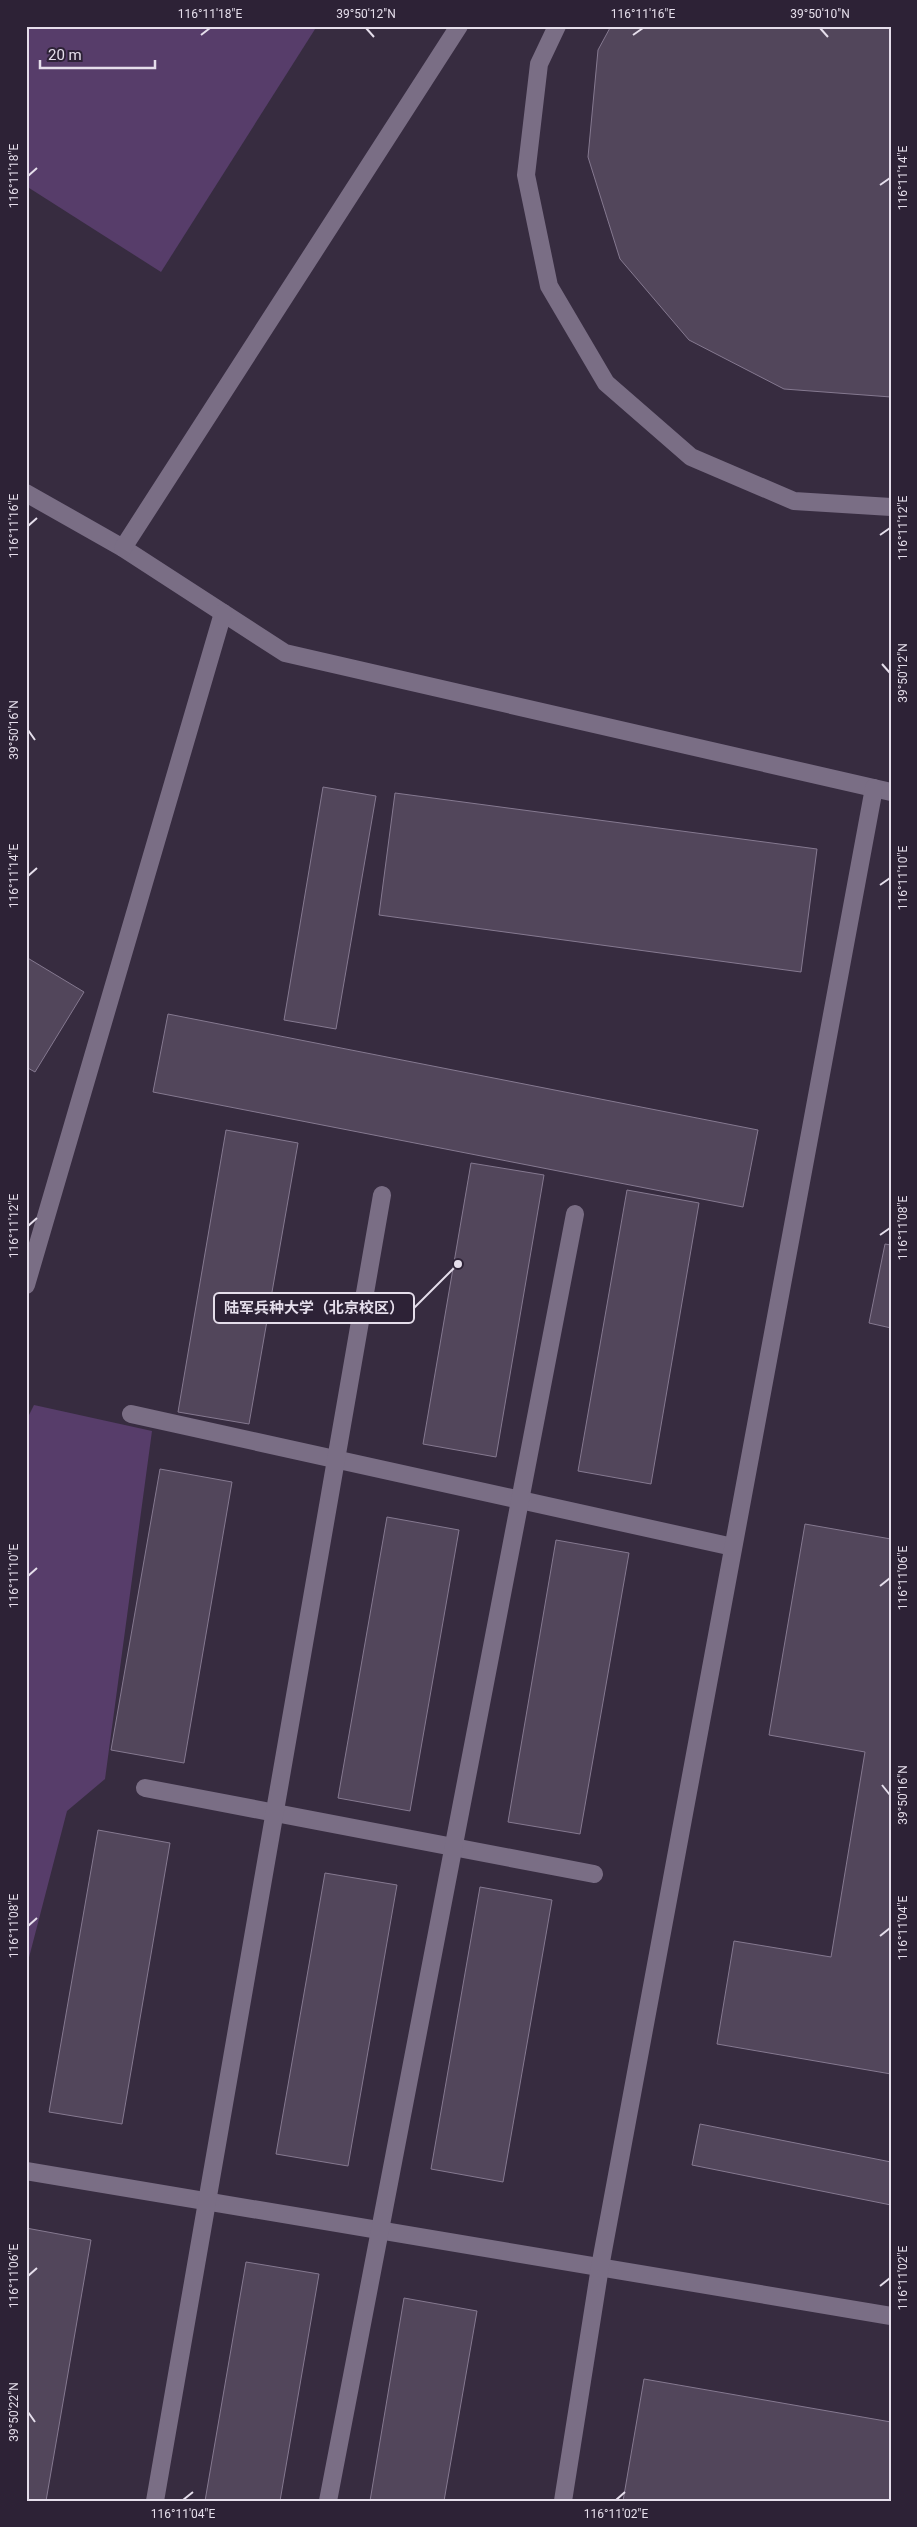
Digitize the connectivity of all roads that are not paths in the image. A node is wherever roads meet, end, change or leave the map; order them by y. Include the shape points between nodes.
1 (459, 26) edge
2 (557, 26) edge
3 (26, 493) edge
4 (891, 507) edge
5 (123, 548) junction
6 (223, 613) junction
7 (882, 790) edge
8 (382, 1195) dead end
9 (575, 1214) dead end
10 (26, 1285) edge
11 (131, 1414) dead end
12 (336, 1460) junction
13 (520, 1500) junction
14 (733, 1547) junction
15 (145, 1788) dead end
16 (274, 1813) junction
17 (454, 1847) junction
18 (594, 1874) dead end
19 (26, 2170) edge
20 (207, 2201) junction
21 (380, 2230) junction
22 (600, 2267) junction
23 (891, 2316) edge
24 (155, 2501) edge
25 (328, 2501) edge
26 (563, 2501) edge

1 - 5 lane
2 - 4 lane via 539,64 526,175 549,286 606,383 690,457 794,501
3 - 5 lane
5 - 6 lane
6 - 7 lane via 285,653
6 - 10 lane
7 - 14 lane
8 - 12 lane
9 - 13 lane
11 - 12 lane
12 - 13 lane
12 - 16 lane
13 - 14 lane
13 - 17 lane
14 - 22 lane
15 - 16 lane
16 - 17 lane
16 - 20 lane
17 - 18 lane
17 - 21 lane
19 - 20 lane
20 - 21 lane
20 - 24 lane
21 - 22 lane
21 - 25 lane
22 - 23 lane
22 - 26 lane

